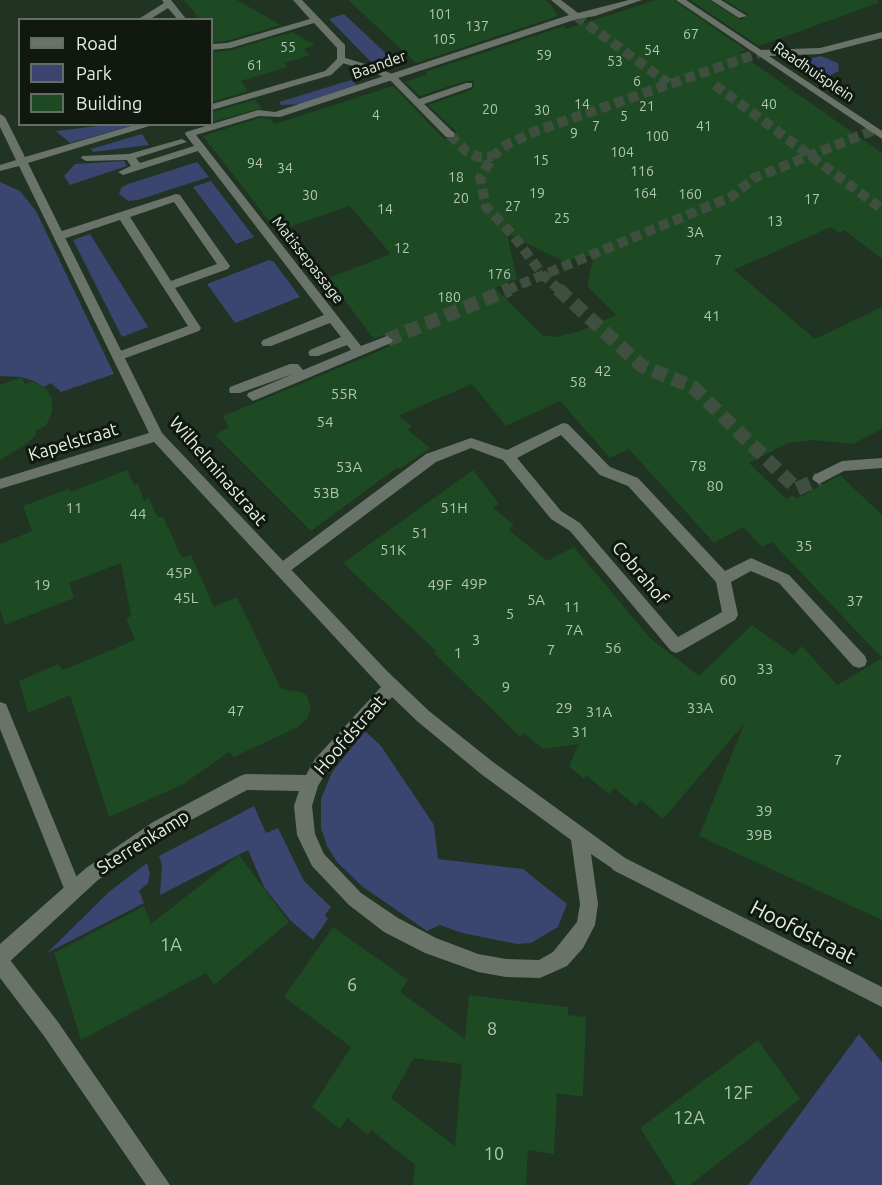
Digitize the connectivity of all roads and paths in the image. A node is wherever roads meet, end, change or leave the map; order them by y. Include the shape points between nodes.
1 (555, 0) edge
2 (638, 0) edge
3 (680, 0) edge
4 (715, 0) edge
5 (733, 0) edge
6 (302, 1) edge
7 (168, 2) edge
8 (754, 12) dead end
9 (576, 16) junction
10 (742, 16) dead end
11 (144, 18) edge
12 (181, 18) edge
13 (316, 20) junction
14 (882, 35) edge
15 (213, 47) edge
16 (759, 53) junction
17 (342, 60) junction
18 (393, 78) junction
19 (469, 85) dead end
20 (417, 103) junction
21 (213, 107) edge
22 (0, 117) edge
23 (145, 126) edge
24 (879, 131) edge
25 (450, 135) tunnel mouth
26 (192, 140) junction
27 (86, 158) dead end
28 (23, 162) junction
29 (134, 162) junction
30 (0, 168) edge
31 (123, 172) dead end
32 (123, 215) junction
33 (60, 236) junction
34 (168, 286) junction
35 (333, 317) junction
36 (349, 339) junction
37 (387, 340) tunnel mouth
38 (267, 343) dead end
39 (359, 352) junction
40 (314, 353) dead end
41 (118, 356) junction
42 (301, 376) junction
43 (235, 390) dead end
44 (253, 396) dead end
45 (157, 436) junction
46 (508, 456) junction
47 (882, 463) edge
48 (819, 478) tunnel mouth
49 (0, 484) edge
50 (281, 570) junction
51 (723, 579) junction
52 (859, 660) dead end
53 (392, 687) junction
54 (0, 709) edge
55 (310, 783) junction
56 (579, 836) junction
57 (73, 890) junction
58 (0, 957) edge
59 (0, 963) edge
60 (882, 997) edge
61 (159, 1185) edge

1 - 9 street
2 - 9 street, Baander
3 - 16 street, Raadhuisplein
4 - 10 street
5 - 8 street
6 - 13 street
7 - 11 street
7 - 12 street
9 - 18 street, Baander via 407,70
13 - 15 street
13 - 17 street via 342,47
14 - 16 street via 820,51
16 - 24 street, Raadhuisplein
17 - 18 street
17 - 21 street, Baander via 328,73
18 - 20 street
18 - 26 street, Baander via 276,115 258,113
19 - 20 street
20 - 25 street
22 - 28 street, Wilhelminastraat
23 - 28 street
26 - 29 street, Baander
26 - 29 street, Baander
26 - 35 street, Matissepassage via 257,227
27 - 29 street, Baander
28 - 30 street
28 - 33 street, Wilhelminastraat
29 - 31 street, Baander
32 - 33 street
32 - 34 street
32 - 34 street via 176,197 224,266
33 - 41 street, Wilhelminastraat
34 - 41 street via 195,328
35 - 36 street, Matissepassage
35 - 38 street, Matissepassage
36 - 39 street, Matissepassage
36 - 40 street
37 - 39 street
39 - 42 street
41 - 45 street, Wilhelminastraat
42 - 43 street via 294,367
42 - 44 street
45 - 49 street, Kapelstraat
45 - 50 street, Wilhelminastraat
46 - 50 street via 471,443 430,459
46 - 51 street via 563,428 605,471 633,482
46 - 51 street, Cobrahof via 556,515 575,526 676,646 730,615
47 - 48 street via 842,466
50 - 53 street, Wilhelminastraat
51 - 52 street via 751,564 784,579
53 - 55 street, Hoofdstraat via 321,765
53 - 56 street, Hoofdstraat via 487,768
54 - 57 street
55 - 56 street, Hoofdstraat via 303,806 306,835 318,860 334,879 390,925 478,963 540,969 560,959 576,941 586,925 589,904
55 - 57 street, Sterrenkamp via 246,782 159,828
56 - 60 street, Hoofdstraat via 619,864
57 - 58 street, Sterrenkamp
59 - 61 street via 51,1029

